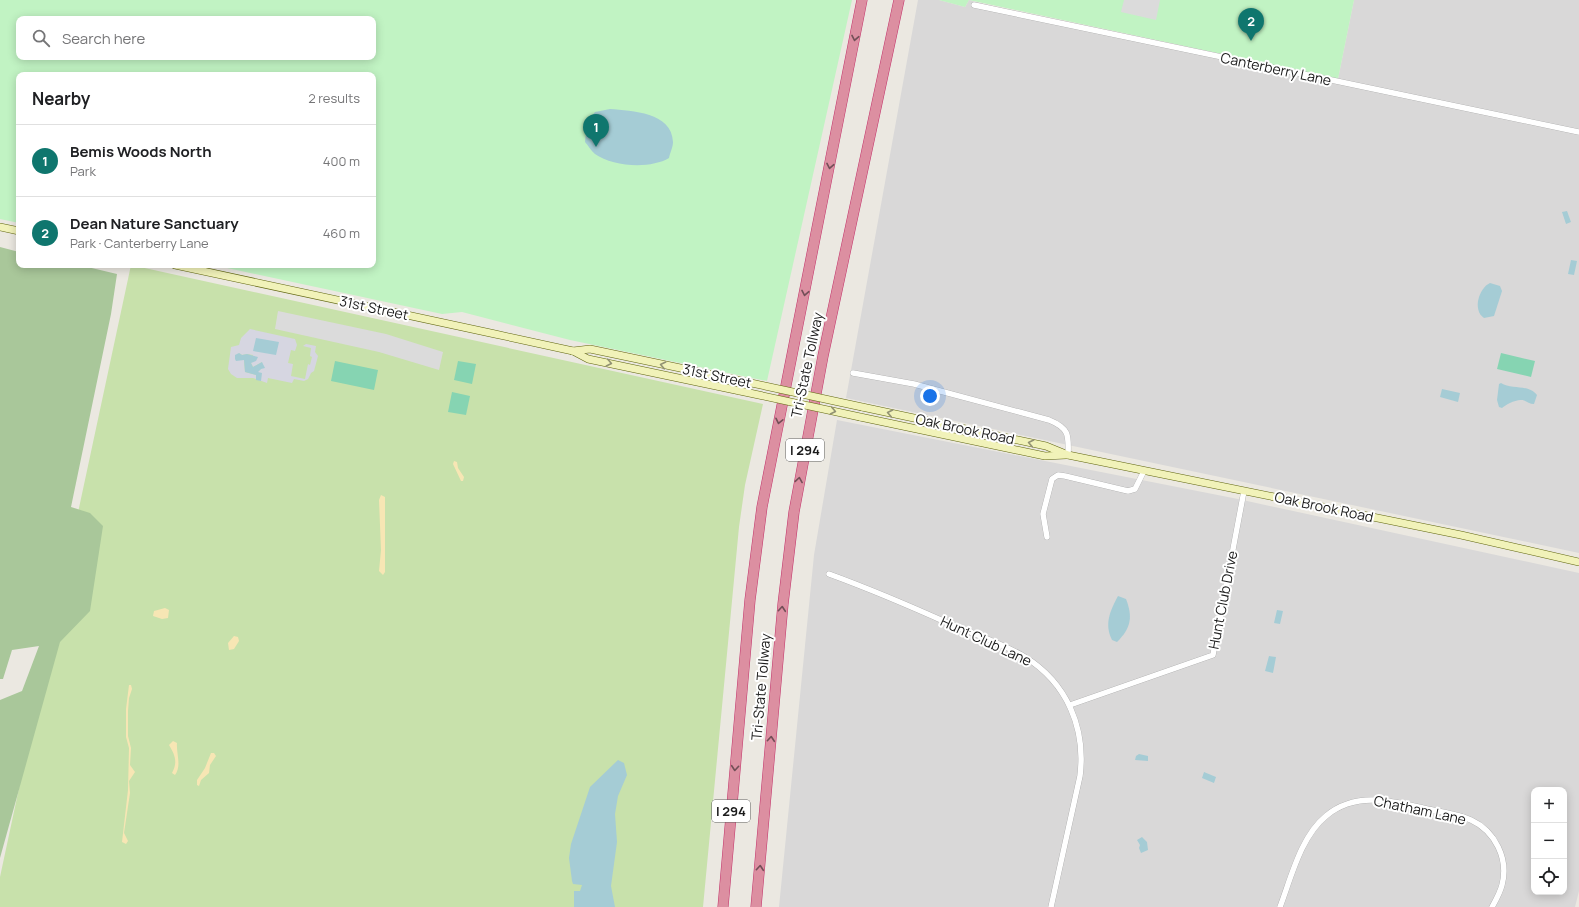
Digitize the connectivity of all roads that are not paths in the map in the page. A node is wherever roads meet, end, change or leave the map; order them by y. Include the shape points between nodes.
1 (862, 0) edge
2 (899, 0) edge
3 (974, 5) dead end
4 (1579, 132) edge
5 (0, 227) edge
6 (16, 231) edge
7 (190, 268) edge
8 (572, 352) junction
9 (853, 373) dead end
10 (862, 407) joint
11 (860, 417) joint
12 (1068, 455) junction
13 (1144, 471) junction
14 (1244, 491) junction
15 (1047, 537) dead end
16 (1579, 562) edge
17 (829, 574) dead end
18 (1070, 705) junction
19 (723, 907) edge
20 (756, 907) edge
21 (1051, 907) edge
22 (1280, 907) edge
23 (1492, 907) edge

1 -> 19 highway, Tri-State Tollway / I 294 via 762,507 750,600
20 -> 2 highway, Tri-State Tollway / I 294 via 783,604 794,512 822,364
3 - 4 street, Canterberry Lane
5 - 6 main road
7 - 8 main road, 31st Street
10 -> 8 main road, 31st Street, bridge via 590,349
8 -> 11 main road, 31st Street, bridge via 588,359
9 - 12 street via 914,384 1058,423 1069,440
12 -> 10 main road, Oak Brook Road via 1046,446
11 - 12 main road, Oak Brook Road via 1045,456
12 - 13 main road, Oak Brook Road
13 - 14 main road, Oak Brook Road
13 - 15 street via 1135,489 1128,491 1065,476 1058,475 1052,478 1043,514
14 - 16 main road, Oak Brook Road
14 - 18 street, Hunt Club Drive via 1212,655
17 - 18 street, Hunt Club Lane via 1023,656 1050,676
18 - 21 street, Hunt Club Lane via 1080,735 1081,765
22 - 23 street, Chatham Lane via 1305,843 1315,827 1337,808 1369,799 1404,804 1472,820 1485,829 1499,846 1503,863 1502,885

